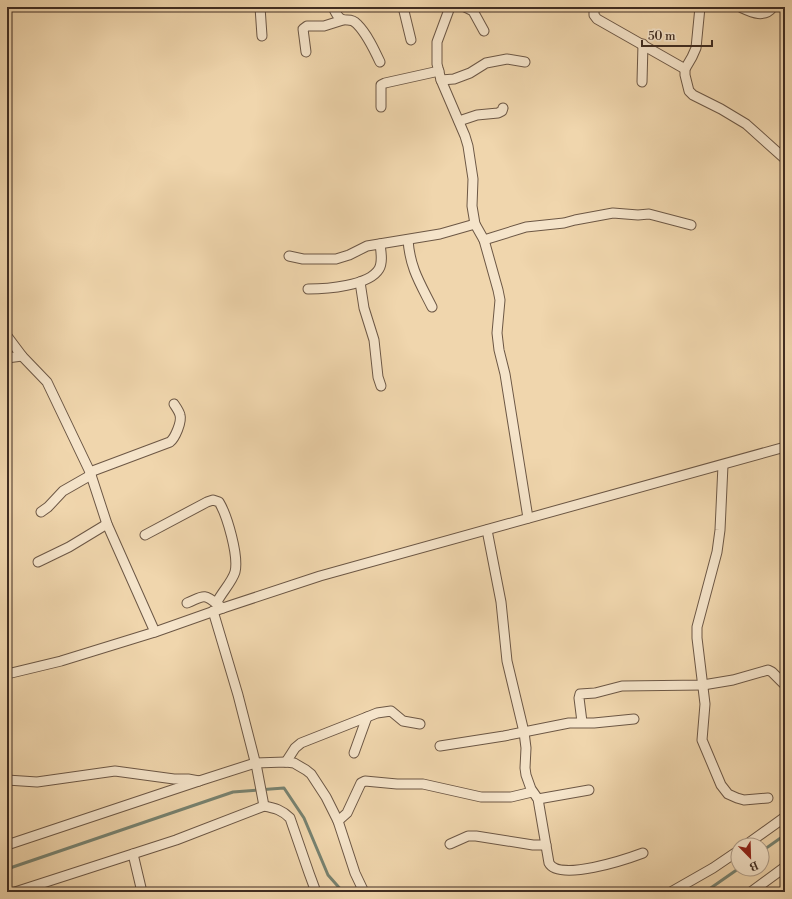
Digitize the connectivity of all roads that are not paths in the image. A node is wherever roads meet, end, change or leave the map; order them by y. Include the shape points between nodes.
1 (260, 7) edge
2 (333, 7) edge
3 (403, 7) edge
4 (450, 7) edge
5 (465, 7) edge
6 (594, 7) edge
7 (700, 7) edge
8 (740, 7) edge
9 (773, 7) edge
10 (342, 20) junction
11 (484, 31) dead end
12 (262, 36) dead end
13 (411, 40) dead end
14 (643, 44) junction
15 (306, 52) dead end
16 (380, 62) dead end
17 (525, 62) dead end
18 (685, 68) junction
19 (440, 76) junction
20 (642, 82) dead end
21 (381, 107) dead end
22 (504, 108) dead end
23 (459, 121) junction
24 (785, 159) edge
25 (475, 224) junction
26 (691, 225) dead end
27 (408, 240) junction
28 (484, 240) junction
29 (380, 244) junction
30 (289, 256) dead end
31 (360, 282) junction
32 (308, 289) dead end
33 (432, 307) dead end
34 (7, 336) edge
35 (22, 356) junction
36 (7, 358) edge
37 (381, 386) dead end
38 (174, 404) dead end
39 (785, 447) edge
40 (723, 465) junction
41 (90, 474) junction
42 (41, 512) dead end
43 (528, 518) junction
44 (107, 524) junction
45 (487, 530) junction
46 (145, 535) dead end
47 (38, 562) dead end
48 (186, 603) dead end
49 (218, 608) junction
50 (155, 632) junction
51 (7, 674) edge
52 (703, 685) junction
53 (785, 685) edge
54 (367, 717) junction
55 (634, 719) dead end
56 (582, 722) junction
57 (420, 724) dead end
58 (524, 732) junction
59 (440, 746) dead end
60 (354, 754) dead end
61 (286, 762) junction
62 (256, 766) junction
63 (7, 780) edge
64 (199, 781) junction
65 (589, 790) dead end
66 (535, 796) junction
67 (768, 798) dead end
68 (264, 804) junction
69 (785, 817) edge
70 (338, 821) junction
71 (757, 837) edge
72 (450, 844) dead end
73 (7, 845) edge
74 (546, 845) junction
75 (643, 852) dead end
76 (133, 854) junction
77 (730, 856) edge
78 (785, 867) edge
79 (15, 892) edge
80 (142, 892) edge
81 (316, 892) edge
82 (364, 892) edge
83 (671, 892) edge
84 (751, 892) edge

1 - 12 street
2 - 10 street via 337,17
3 - 13 street
4 - 19 street via 437,42
5 - 11 street via 473,11
6 - 14 street via 597,19
7 - 18 street via 696,48
8 - 9 street via 761,14 769,12
10 - 15 street via 324,26 307,26 303,29
10 - 16 street via 356,22
14 - 18 street
14 - 20 street
17 - 19 street via 506,59 486,63 454,79
18 - 24 street via 686,84 693,95 746,124
19 - 21 street via 381,85
19 - 23 street
22 - 23 street via 498,113 477,115
23 - 25 street via 471,160
25 - 27 street
25 - 28 street
26 - 28 street via 649,214 612,214 526,227
27 - 29 street
27 - 33 street via 410,260
28 - 43 street via 500,300 497,333 499,350
29 - 30 street via 367,246 336,259
29 - 31 street via 378,270
31 - 32 street via 345,287
31 - 37 street via 364,308 374,340
34 - 35 street
35 - 36 street
35 - 41 street via 47,382
38 - 41 street via 181,418 170,442
39 - 40 street
40 - 43 street
40 - 52 street via 718,546 697,627
41 - 42 street via 63,491
41 - 44 street
43 - 45 street
44 - 47 street
44 - 50 street
45 - 49 street via 320,576
45 - 58 street via 501,602 507,661
46 - 49 street via 207,502 219,502 233,538 236,570 218,599
48 - 49 street via 204,596
49 - 50 street
49 - 62 street
50 - 51 street via 61,661
52 - 53 street via 768,670
52 - 56 street via 629,685 595,693 581,693 579,698
52 - 67 street via 705,704 702,740 721,785 728,794 744,800
54 - 57 street via 391,711 403,721
54 - 60 street
54 - 61 street via 301,744 295,748
55 - 56 street
56 - 58 street
58 - 59 street
58 - 66 street via 526,775
61 - 62 street
61 - 70 street via 297,764 311,774
62 - 64 street
62 - 68 street
63 - 64 street via 38,782 115,771
64 - 73 street
65 - 66 street
66 - 70 street via 481,797 423,784 365,781 361,783 346,813
66 - 74 street
68 - 76 street via 176,840
68 - 81 street via 290,818
69 - 71 street
70 - 82 street
72 - 74 street via 468,836 476,836 533,846
74 - 75 street via 549,863 558,869 591,868
76 - 79 street
76 - 80 street
77 - 83 street
78 - 84 street

